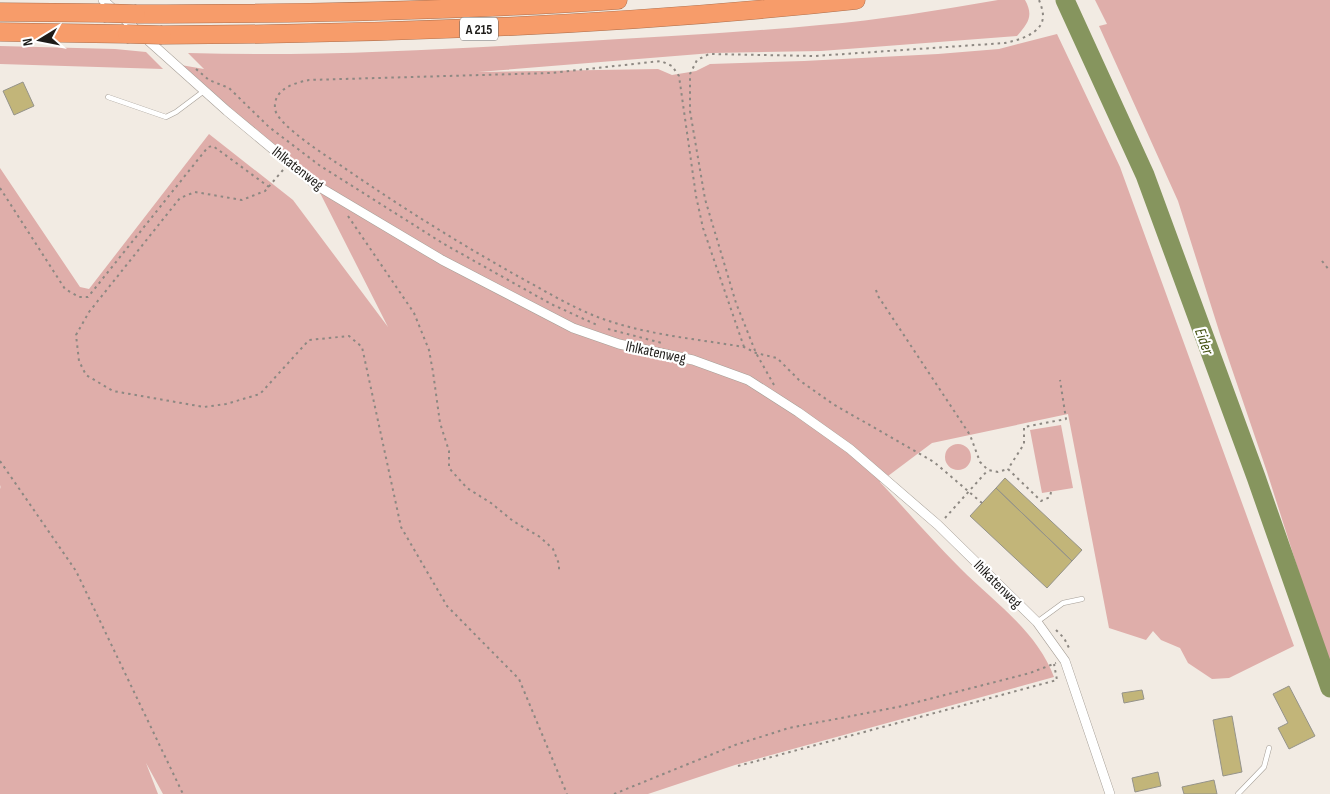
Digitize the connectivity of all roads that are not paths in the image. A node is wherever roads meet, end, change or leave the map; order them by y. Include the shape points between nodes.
1 (618, 0) edge
2 (856, 0) edge
3 (103, 6) edge
4 (0, 12) edge
5 (0, 32) edge
6 (204, 91) junction
7 (108, 97) dead end
8 (1082, 599) dead end
9 (1036, 622) junction
10 (1269, 748) dead end
11 (1110, 794) edge
12 (1238, 794) edge

1 - 3 highway, A 215, bridge via 334,13 136,14
2 - 5 highway, A 215, bridge via 670,17 493,28 324,34
3 - 4 highway, A 215
3 - 6 street, Ihlkatenweg
6 - 7 lane via 166,117
6 - 9 street, Ihlkatenweg via 316,185 442,260 573,328 619,344 692,360 748,380 850,448 938,525
8 - 9 lane via 1063,603
9 - 11 street, Ihlkatenweg via 1065,661
10 - 12 lane via 1264,767

